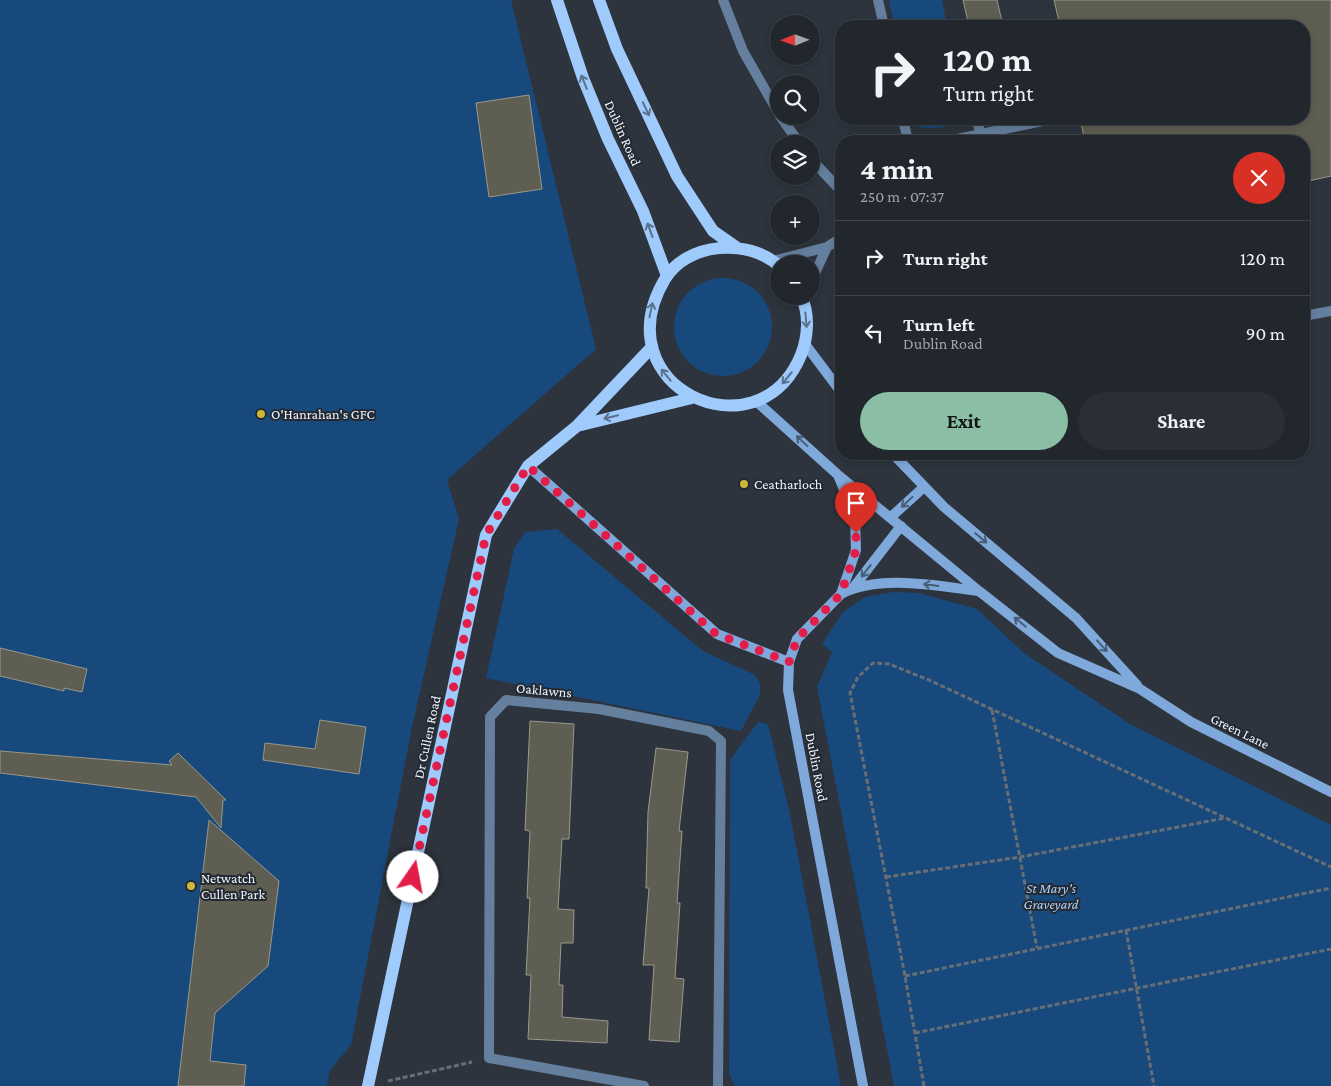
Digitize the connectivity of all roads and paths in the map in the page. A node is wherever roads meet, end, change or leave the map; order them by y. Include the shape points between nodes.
1 (557, 0) edge
2 (599, 0) edge
3 (724, 0) edge
4 (878, 0) edge
5 (883, 20) edge
6 (770, 99) edge
7 (978, 125) edge
8 (1024, 125) edge
9 (981, 134) junction
10 (976, 135) edge
11 (820, 169) edge
12 (835, 185) edge
13 (835, 242) edge
14 (827, 247) junction
15 (736, 248) junction
16 (803, 255) edge
17 (770, 260) edge
18 (820, 262) edge
19 (667, 276) junction
20 (804, 305) edge
21 (1331, 310) edge
22 (1310, 315) edge
23 (805, 344) junction
24 (652, 348) junction
25 (835, 384) edge
26 (692, 398) junction
27 (756, 401) junction
28 (576, 426) junction
29 (899, 460) edge
30 (528, 466) junction
31 (837, 474) junction
32 (924, 487) junction
33 (891, 517) junction
34 (901, 526) junction
35 (853, 588) junction
36 (979, 591) junction
37 (841, 594) junction
38 (789, 662) junction
39 (1140, 689) junction
40 (992, 710) junction
41 (1331, 792) edge
42 (1225, 818) junction
43 (1020, 857) junction
44 (1331, 867) edge
45 (886, 877) junction
46 (1331, 888) edge
47 (1126, 930) junction
48 (1038, 948) junction
49 (1331, 949) edge
50 (905, 976) junction
51 (1136, 988) junction
52 (915, 1033) junction
53 (489, 1058) junction
54 (368, 1086) edge
55 (644, 1086) edge
56 (718, 1086) edge
57 (863, 1086) edge
58 (924, 1086) edge
59 (1154, 1086) edge

19 -> 1 main road, Dublin Road via 643,211 582,78
2 -> 15 main road via 617,49 678,176 713,231
3 - 6 street via 743,51
4 - 5 street
7 - 9 street
8 - 9 street
9 - 10 street
11 - 12 street
13 - 14 street
14 - 16 street
14 - 18 street
15 - 17 main road via 756,252
15 - 19 main road via 711,249 686,259
24 -> 19 main road via 648,322 654,298
20 -> 23 main road
21 - 22 street
23 - 25 main road
23 -> 27 main road via 795,368 779,388
26 -> 24 main road via 674,385 660,368
24 - 28 main road, Dr Cullen Road
26 - 27 main road via 713,405 734,406
26 -> 28 main road
31 -> 27 main road
28 - 30 main road, Dr Cullen Road
29 - 32 main road
30 - 38 main road via 716,634
30 - 54 main road, Dr Cullen Road via 486,535
31 - 33 main road
31 - 37 main road, Dublin Road via 855,516 856,541
32 -> 33 main road
32 -> 39 main road via 1076,618
33 - 34 main road
34 -> 35 main road
34 - 36 main road
36 -> 35 main road via 914,583
35 - 37 main road
39 -> 36 main road via 1058,653
37 - 38 main road, Dublin Road via 797,639
38 - 57 main road, Dublin Road via 788,690 796,738
39 - 41 main road, Green Lane via 1191,722
40 - 42 path
40 - 43 path
40 - 45 path via 889,664 873,663 858,677 850,693
42 - 43 path
42 - 44 path
43 - 45 path
43 - 48 path
45 - 50 path
46 - 47 path
47 - 48 path
47 - 51 path
48 - 50 path
49 - 51 path
50 - 52 path
51 - 52 path
51 - 59 path
52 - 58 path
53 - 54 path
53 - 55 street
53 - 56 street, Oaklawns via 490,716 506,700 599,709 709,731 721,741

